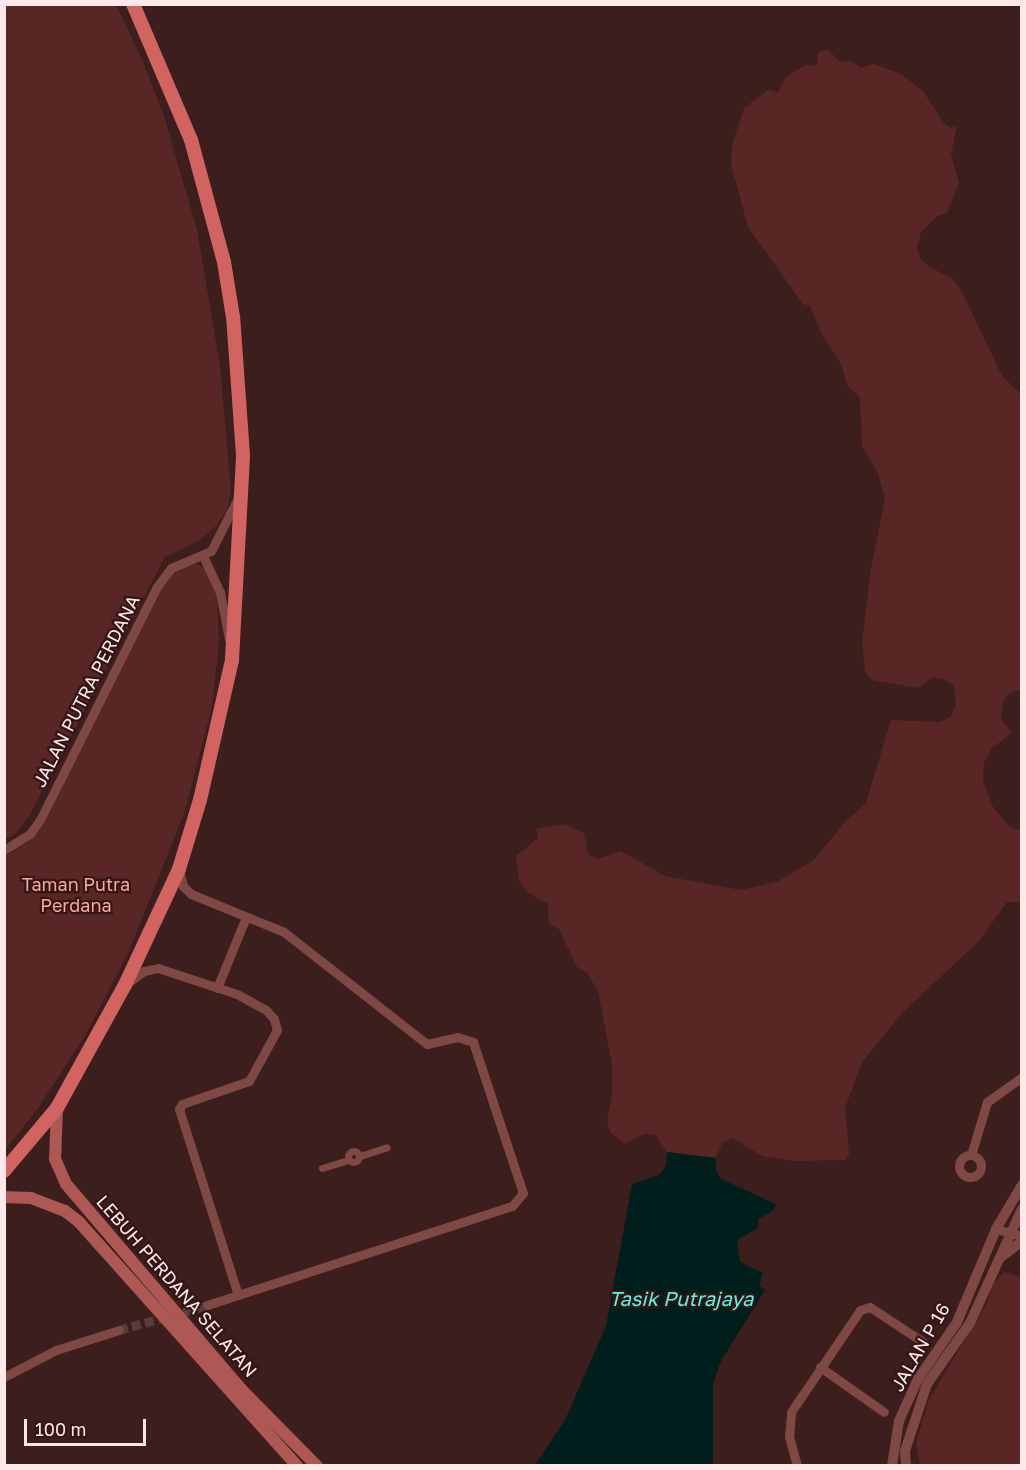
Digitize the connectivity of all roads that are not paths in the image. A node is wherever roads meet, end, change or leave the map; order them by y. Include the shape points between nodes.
1 (133, 4) edge
2 (241, 490) junction
3 (203, 556) junction
4 (232, 660) junction
5 (4, 850) edge
6 (179, 870) junction
7 (246, 917) junction
8 (125, 985) junction
9 (217, 988) junction
10 (1022, 1077) edge
11 (57, 1108) junction
12 (387, 1147) dead end
13 (971, 1155) dead end
14 (322, 1168) dead end
15 (4, 1171) edge
16 (1022, 1185) edge
17 (4, 1197) edge
18 (1021, 1215) edge
19 (996, 1229) junction
20 (1008, 1234) junction
21 (1022, 1238) edge
22 (995, 1262) junction
23 (238, 1295) junction
24 (208, 1305) tunnel mouth
25 (119, 1330) tunnel mouth
26 (923, 1342) dead end
27 (819, 1367) junction
28 (4, 1377) edge
29 (884, 1413) dead end
30 (297, 1466) edge
31 (317, 1466) edge
32 (797, 1466) edge
33 (892, 1466) edge
34 (906, 1466) edge

1 - 2 main road via 191,140 224,262 234,329 243,455
2 - 3 street via 218,542
2 - 4 main road
3 - 4 street via 220,592
3 - 5 street, JALAN PUTRA PERDANA via 179,563 159,582 40,818 30,834
4 - 6 main road via 200,800
6 - 7 street via 183,886 190,894
6 - 8 main road
7 - 9 street
7 - 23 street via 284,932 427,1044 457,1037 473,1042 523,1192 512,1206
8 - 9 street via 144,971 158,968
8 - 11 main road
9 - 23 street via 266,1010 277,1030 249,1082 182,1104 179,1109
10 - 13 street via 987,1102
11 - 15 main road
11 - 31 main road, LEBUH PERDANA SELATAN via 55,1159 66,1184 241,1389
12 - 14 street via 360,1156 353,1152 349,1160
16 - 19 street, JALAN P 16
17 - 30 main road, LEBUH PERDANA SELATAN via 40,1201 65,1211 79,1222
18 - 20 street, JALAN P 16
19 - 20 street
19 - 33 street, JALAN P 16 via 957,1322 918,1379 899,1421
20 - 21 street
20 - 22 street, JALAN P 16
21 - 22 street
22 - 34 street, JALAN P 16 via 970,1323 927,1384 904,1451
23 - 24 street
25 - 28 street via 56,1350
26 - 27 street via 864,1306
27 - 29 street
27 - 32 street via 791,1412 789,1437

